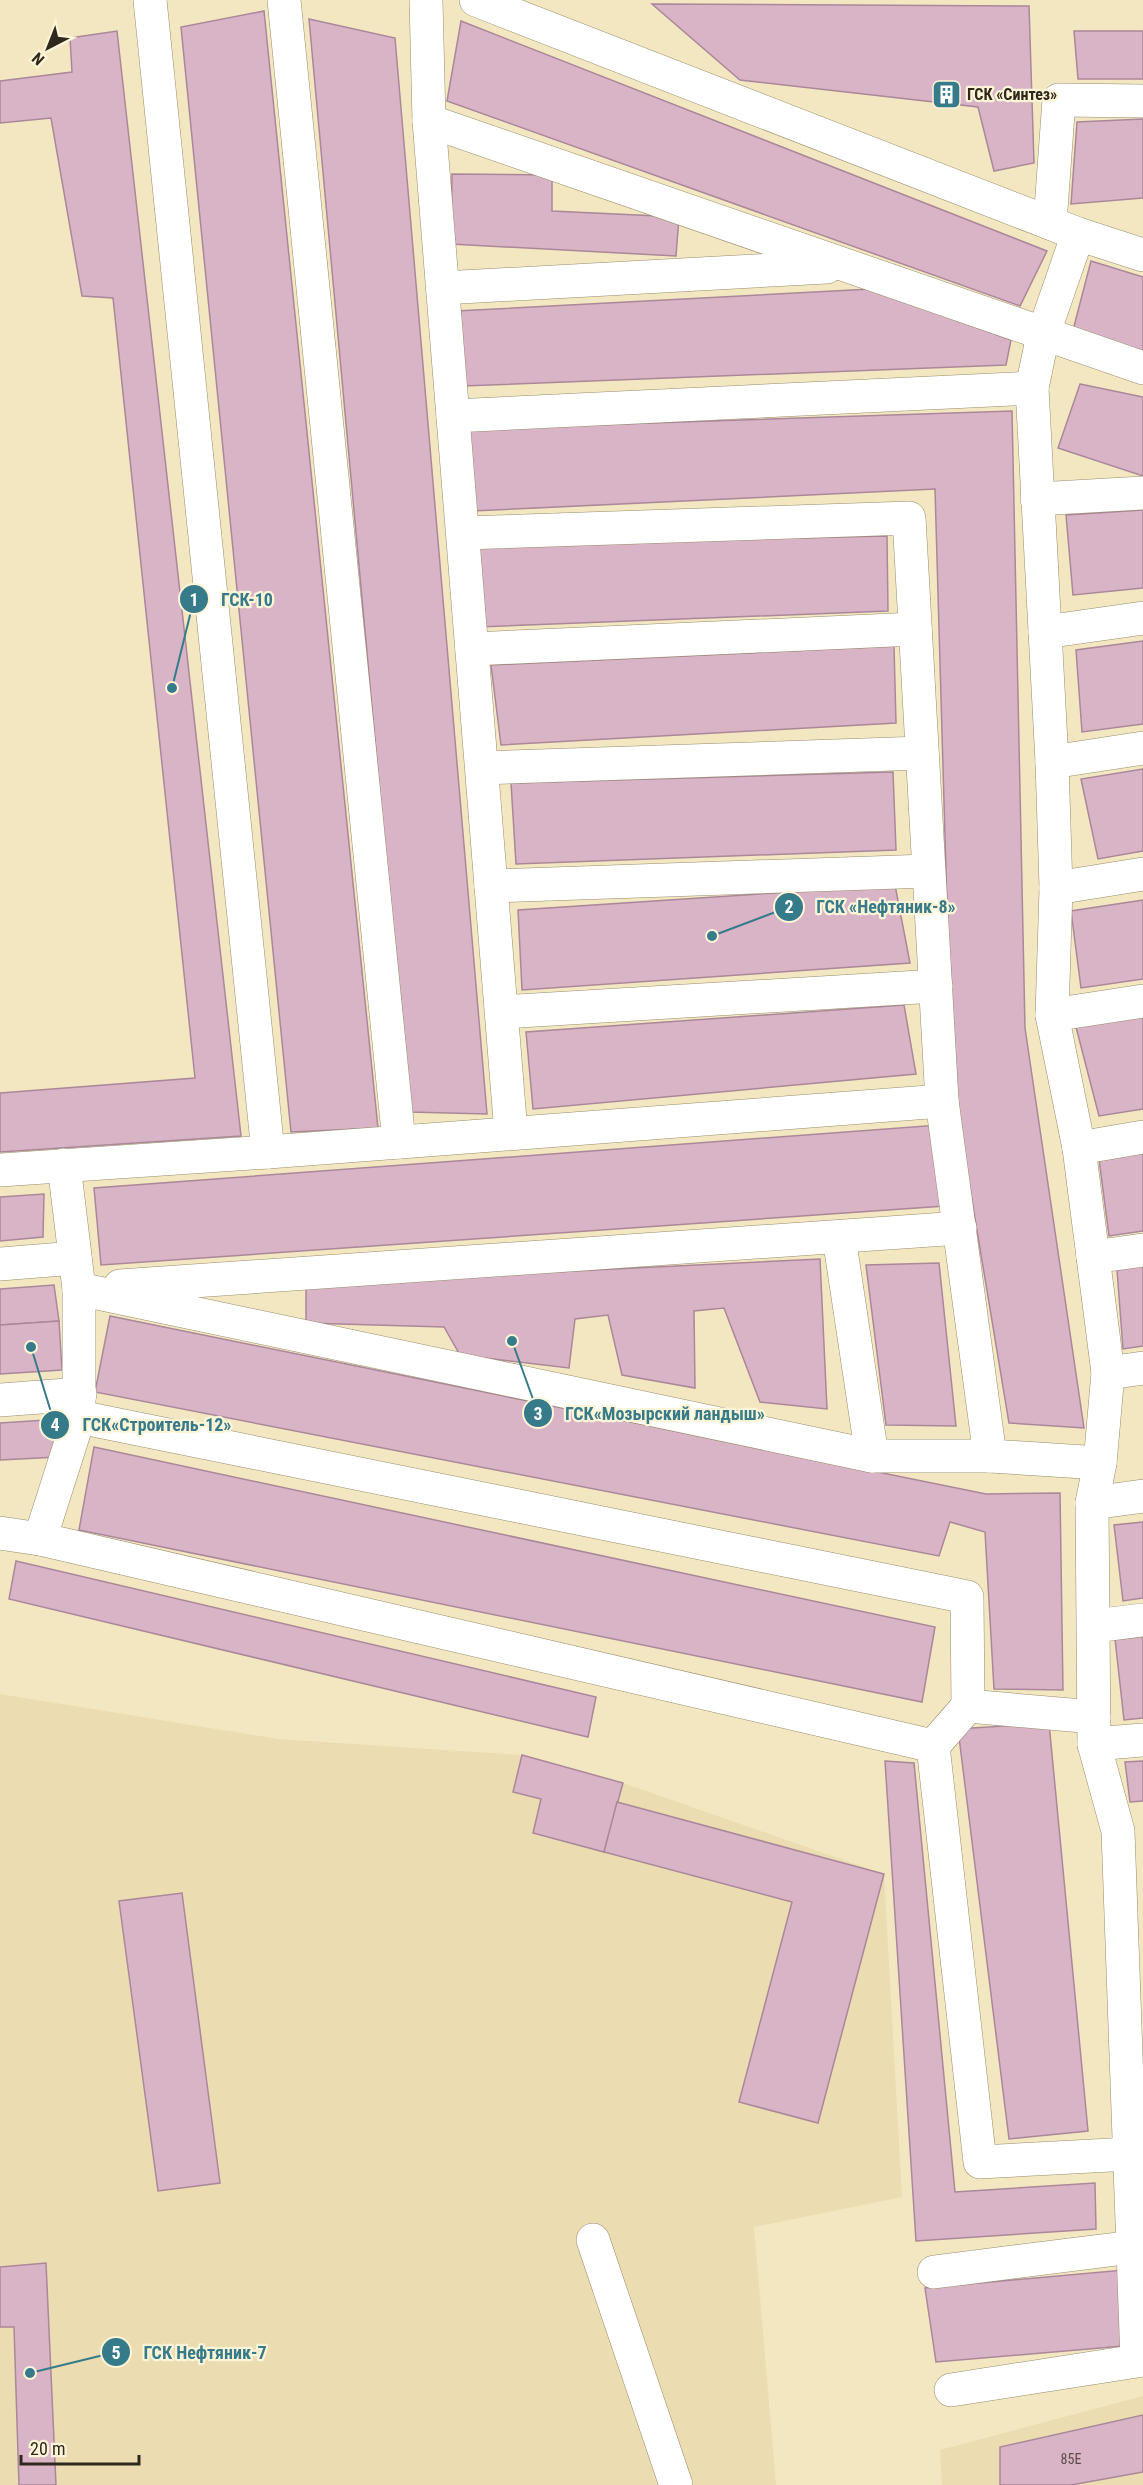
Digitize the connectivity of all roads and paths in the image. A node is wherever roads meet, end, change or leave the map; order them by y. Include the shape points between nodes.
1 (150, 0) edge
2 (284, 0) edge
3 (426, 0) edge
4 (476, 0) edge
5 (1143, 101) edge
6 (429, 121) junction
7 (1064, 228) junction
8 (1143, 255) edge
9 (845, 266) junction
10 (443, 288) junction
11 (1043, 335) junction
12 (1143, 368) edge
13 (1032, 388) junction
14 (453, 416) junction
15 (1143, 493) edge
16 (1037, 499) junction
17 (463, 533) junction
18 (1143, 618) edge
19 (915, 629) junction
20 (1045, 632) junction
21 (472, 649) junction
22 (1143, 748) edge
23 (922, 753) junction
24 (1052, 762) junction
25 (482, 768) junction
26 (928, 871) junction
27 (1143, 874) edge
28 (491, 886) junction
29 (1056, 888) junction
30 (936, 986) junction
31 (1143, 1000) edge
32 (502, 1012) junction
33 (1052, 1014) junction
34 (942, 1101) junction
35 (511, 1133) junction
36 (1143, 1137) edge
37 (399, 1142) junction
38 (1078, 1148) junction
39 (268, 1152) junction
40 (64, 1165) junction
41 (0, 1170) edge
42 (960, 1228) junction
43 (839, 1237) junction
44 (1143, 1250) edge
45 (1093, 1257) junction
46 (0, 1264) edge
47 (77, 1274) junction
48 (1143, 1368) edge
49 (1108, 1373) junction
50 (0, 1400) edge
51 (79, 1406) junction
52 (872, 1456) junction
53 (990, 1456) junction
54 (1100, 1463) junction
55 (1143, 1497) edge
56 (1092, 1503) junction
57 (0, 1533) edge
58 (40, 1539) junction
59 (1143, 1620) edge
60 (1094, 1626) junction
61 (968, 1706) junction
62 (1094, 1730) junction
63 (1143, 1740) edge
64 (933, 1746) junction
65 (1131, 1830) edge
66 (1130, 2154) junction
67 (593, 2241) dead end
68 (1133, 2247) junction
69 (934, 2272) dead end
70 (951, 2390) dead end
71 (676, 2485) edge

1 - 39 lane
2 - 37 lane
3 - 6 lane
4 - 7 lane
5 - 7 lane via 1059,100
6 - 9 lane
6 - 10 lane
7 - 8 lane
7 - 11 lane
9 - 10 lane
9 - 11 lane
10 - 14 lane
11 - 12 lane
11 - 13 lane
13 - 14 lane
13 - 16 lane
14 - 17 lane
15 - 16 lane
16 - 20 lane
17 - 19 lane via 909,518
17 - 21 lane
18 - 20 lane
19 - 21 lane
19 - 23 lane
20 - 24 lane
21 - 25 lane
22 - 24 lane
23 - 25 lane
23 - 26 lane
24 - 29 lane
25 - 28 lane
26 - 28 lane
26 - 30 lane
27 - 29 lane
28 - 32 lane
29 - 33 lane
30 - 32 lane
30 - 34 lane
31 - 33 lane
32 - 35 lane
33 - 38 lane
34 - 35 lane
34 - 42 lane
35 - 37 lane
36 - 38 lane
37 - 39 lane
38 - 45 lane
39 - 40 lane
40 - 41 lane
40 - 47 lane
42 - 43 lane
42 - 53 lane
43 - 47 lane
43 - 52 lane
44 - 45 lane
45 - 49 lane
46 - 47 lane
47 - 51 lane
47 - 52 lane
48 - 49 lane
49 - 54 lane
50 - 51 lane
51 - 58 lane
51 - 61 lane via 967,1596
52 - 53 lane
53 - 54 lane
54 - 56 lane
55 - 56 lane
56 - 60 lane
57 - 58 lane
58 - 64 lane
59 - 60 lane
60 - 62 lane
61 - 62 lane
61 - 64 lane
62 - 63 lane
62 - 65 lane
64 - 66 lane via 980,2162
65 - 66 lane
66 - 68 lane
67 - 71 lane
68 - 69 lane
68 - 70 lane via 1137,2361

